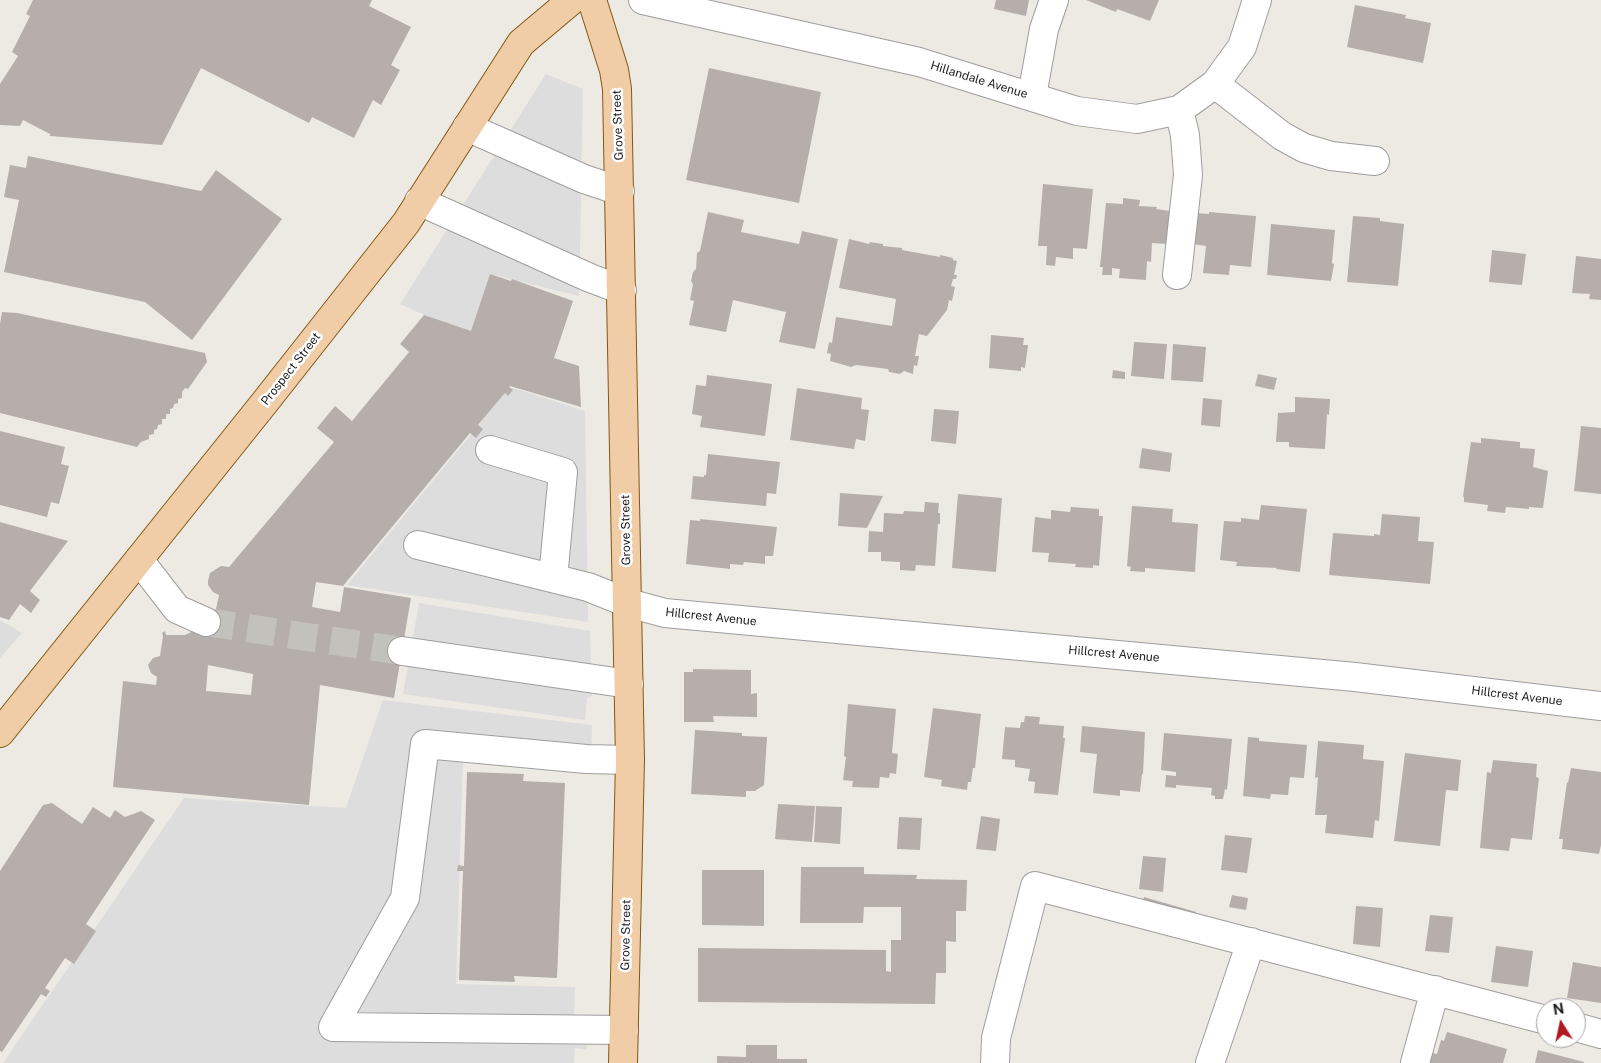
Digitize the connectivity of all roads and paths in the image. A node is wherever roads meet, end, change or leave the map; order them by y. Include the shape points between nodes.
1 (572, 0) edge
2 (592, 0) edge
3 (643, 0) edge
4 (1054, 0) edge
5 (1257, 0) edge
6 (1215, 84) junction
7 (1032, 96) junction
8 (1179, 110) junction
9 (467, 127) junction
10 (1375, 161) dead end
11 (620, 191) junction
12 (420, 201) junction
13 (1177, 275) dead end
14 (622, 290) junction
15 (490, 450) dead end
16 (418, 545) dead end
17 (139, 560) junction
18 (553, 578) junction
19 (628, 602) junction
20 (206, 622) tunnel mouth
21 (402, 651) tunnel mouth
22 (629, 684) junction
23 (1601, 706) edge
24 (0, 733) edge
25 (630, 760) junction
26 (1251, 942) junction
27 (1434, 990) junction
28 (1536, 1017) edge
29 (624, 1030) junction
30 (1586, 1030) edge
31 (1601, 1034) edge
32 (623, 1063) edge
33 (996, 1063) edge
34 (1210, 1063) edge
35 (1415, 1063) edge

1 - 9 main road, Prospect Street via 520,44
2 - 11 main road, Grove Street via 617,89
3 - 7 street, Hillandale Avenue via 920,62
4 - 7 street via 1044,29
5 - 6 street, Hillandale Avenue via 1242,46
6 - 8 street, Hillandale Avenue
6 - 10 street via 1282,136 1304,148 1331,156
7 - 8 street, Hillandale Avenue via 1077,111 1137,119
8 - 13 street via 1185,135 1188,175
9 - 11 street via 584,180
9 - 12 main road, Prospect Street
11 - 14 main road, Grove Street
12 - 14 street
12 - 17 main road, Prospect Street via 406,223
14 - 19 main road, Grove Street
15 - 18 street via 562,472
16 - 18 street, Hillcrest Avenue
17 - 20 street via 177,609
17 - 24 main road, Prospect Street
18 - 19 street, Hillcrest Avenue via 588,586
19 - 22 main road, Grove Street
19 - 23 street, Hillcrest Avenue via 664,613 1355,677
21 - 22 street
22 - 25 main road, Grove Street
25 - 29 main road, Grove Street
25 - 29 street via 425,744 405,898 334,1027
26 - 27 street
26 - 33 street via 1035,886 996,1038
26 - 34 street
27 - 28 street
27 - 35 street
29 - 32 main road, Grove Street
30 - 31 street

